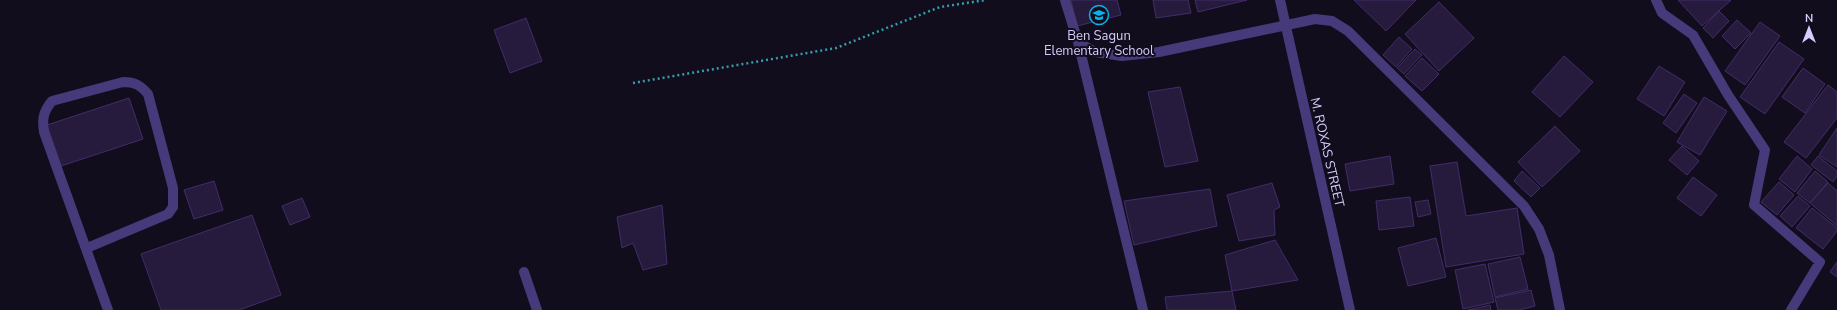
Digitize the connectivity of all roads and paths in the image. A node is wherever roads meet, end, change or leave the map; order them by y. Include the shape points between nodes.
1 (986, 0) edge
2 (1065, 0) edge
3 (1280, 0) edge
4 (1656, 0) edge
5 (1286, 25) junction
6 (1078, 42) junction
7 (633, 83) dead end
8 (87, 248) junction
9 (524, 272) dead end
10 (108, 310) edge
11 (537, 310) edge
12 (1143, 310) edge
13 (1350, 310) edge
14 (1560, 310) edge
15 (1791, 310) edge

1 - 7 path via 940,7 836,48
2 - 6 street
3 - 5 street, M. ROXAS STREET
4 - 15 street via 1662,13 1693,35 1728,95 1765,150 1754,205 1820,262
5 - 6 street via 1159,52 1122,56 1096,52
5 - 13 street, M. ROXAS STREET
5 - 14 street via 1315,19 1332,21 1348,31 1524,206 1539,229 1549,255
6 - 12 street
8 - 8 street via 168,214 173,207 173,188 148,94 133,82 123,82 52,101 42,120 44,132
8 - 10 street
9 - 11 street

